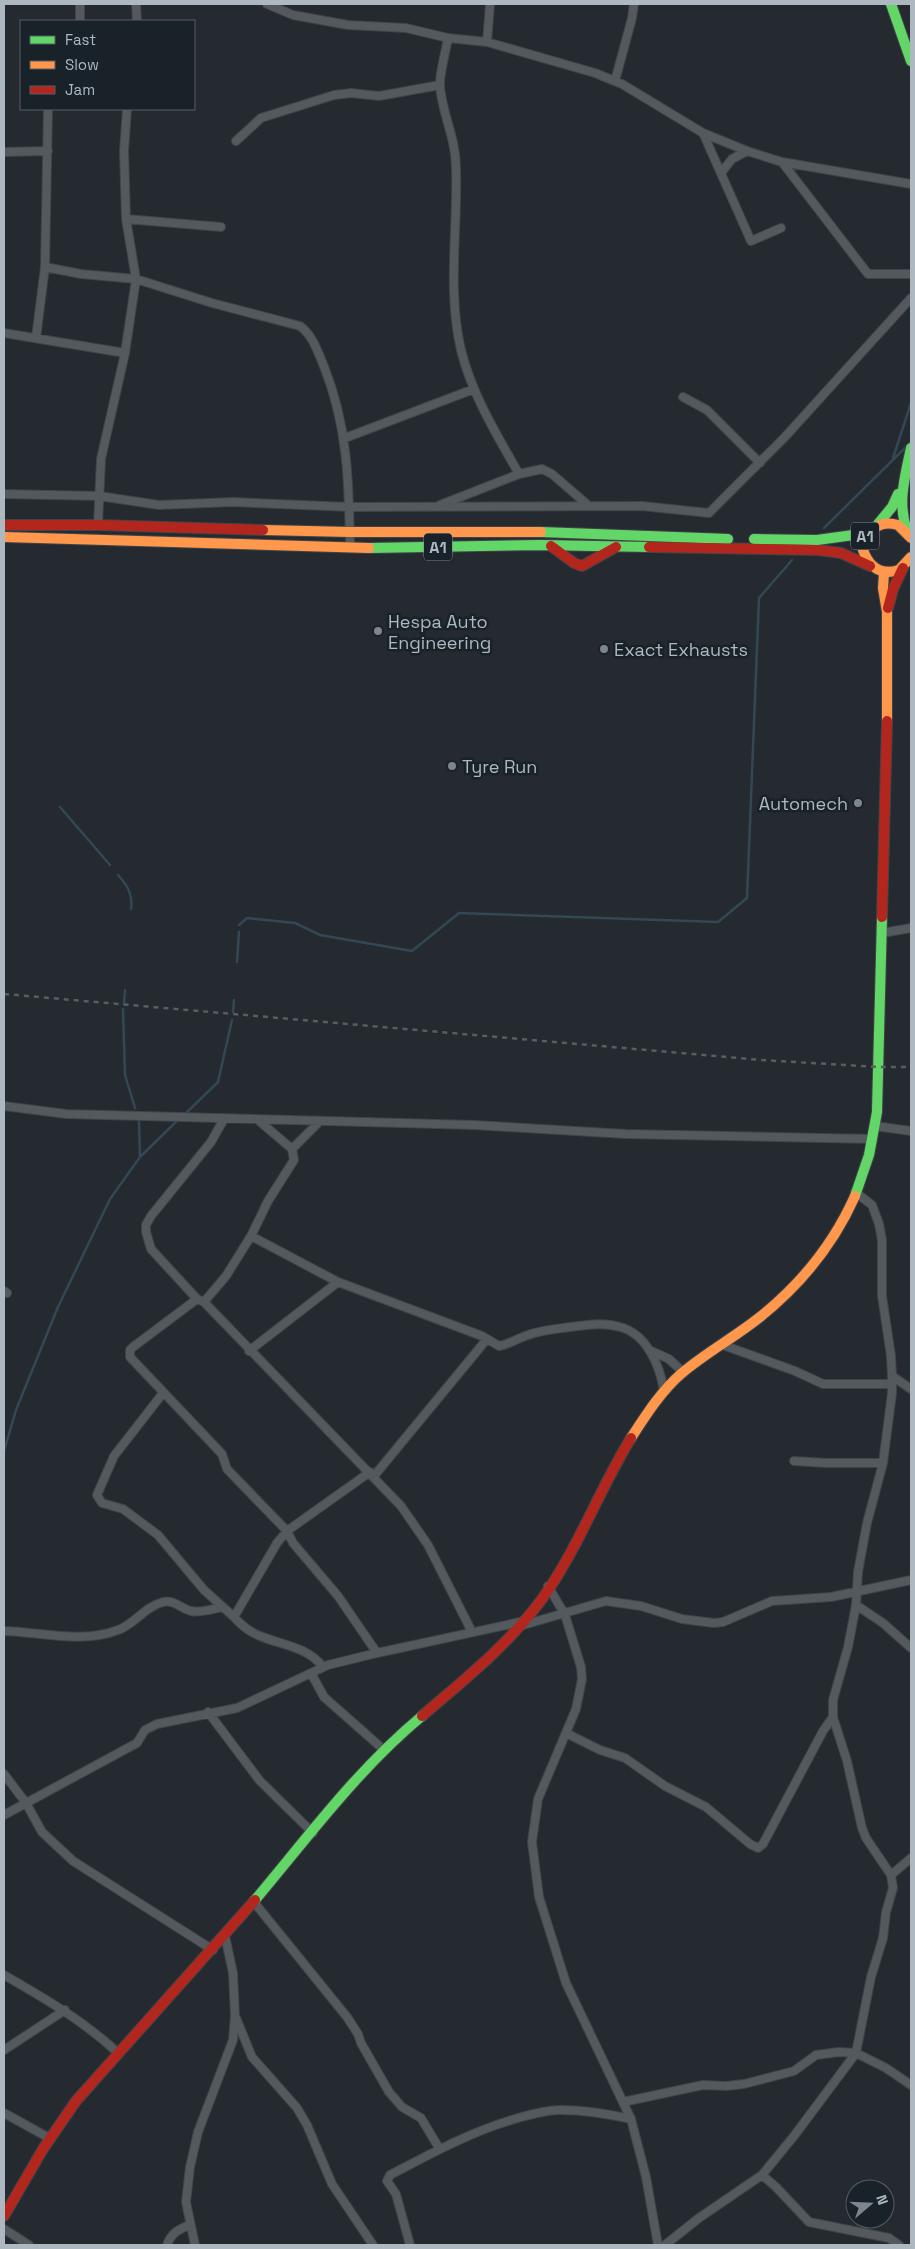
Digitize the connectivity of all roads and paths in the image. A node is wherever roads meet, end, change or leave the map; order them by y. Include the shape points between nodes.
1 (80, 4) edge
2 (136, 4) edge
3 (267, 4) edge
4 (490, 4) edge
5 (634, 4) edge
6 (891, 4) edge
7 (80, 20) edge
8 (138, 20) edge
9 (448, 38) junction
10 (487, 42) junction
11 (911, 61) edge
12 (615, 81) junction
13 (440, 85) junction
14 (48, 110) edge
15 (127, 110) edge
16 (703, 133) junction
17 (236, 141) dead end
18 (48, 151) junction
19 (748, 151) junction
20 (4, 152) edge
21 (782, 162) junction
22 (720, 173) junction
23 (911, 184) edge
24 (126, 220) junction
25 (221, 227) dead end
26 (781, 228) dead end
27 (45, 267) junction
28 (911, 274) edge
29 (136, 279) junction
30 (911, 298) edge
31 (4, 333) edge
32 (36, 338) junction
33 (125, 353) junction
34 (474, 389) junction
35 (684, 397) dead end
36 (345, 438) junction
37 (911, 449) edge
38 (760, 463) junction
39 (519, 474) junction
40 (903, 482) junction
41 (4, 494) edge
42 (99, 496) junction
43 (589, 506) junction
44 (436, 507) junction
45 (350, 508) junction
46 (878, 524) junction
47 (4, 525) edge
48 (98, 525) junction
49 (350, 532) junction
50 (868, 533) junction
51 (909, 534) edge
52 (4, 537) edge
53 (551, 546) junction
54 (616, 547) junction
55 (350, 548) junction
56 (909, 562) edge
57 (870, 566) junction
58 (884, 573) junction
59 (887, 612) junction
60 (911, 928) edge
61 (882, 933) junction
62 (4, 1106) edge
63 (224, 1119) junction
64 (258, 1120) junction
65 (320, 1121) junction
66 (876, 1126) junction
67 (911, 1131) edge
68 (873, 1138) junction
69 (292, 1149) junction
70 (855, 1192) junction
71 (251, 1236) junction
72 (338, 1282) junction
73 (200, 1301) junction
74 (487, 1339) junction
75 (720, 1344) junction
76 (649, 1350) junction
77 (249, 1351) junction
78 (684, 1373) junction
79 (892, 1380) junction
80 (911, 1389) edge
81 (664, 1391) junction
82 (163, 1393) junction
83 (794, 1461) dead end
84 (883, 1463) junction
85 (372, 1474) junction
86 (287, 1531) junction
87 (911, 1580) edge
88 (548, 1586) junction
89 (857, 1592) junction
90 (856, 1605) junction
91 (222, 1607) junction
92 (565, 1615) junction
93 (234, 1617) junction
94 (523, 1624) junction
95 (4, 1631) edge
96 (472, 1632) junction
97 (911, 1648) edge
98 (377, 1653) junction
99 (323, 1667) junction
100 (311, 1673) junction
101 (208, 1712) junction
102 (833, 1717) junction
103 (566, 1733) junction
104 (384, 1750) junction
105 (4, 1774) edge
106 (26, 1803) junction
107 (4, 1815) edge
108 (312, 1833) junction
109 (911, 1858) edge
110 (891, 1876) junction
111 (253, 1902) junction
112 (224, 1936) junction
113 (213, 1950) junction
114 (4, 1975) edge
115 (65, 2010) junction
116 (235, 2016) junction
117 (4, 2050) edge
118 (118, 2053) junction
119 (856, 2053) junction
120 (909, 2080) edge
121 (623, 2102) junction
122 (4, 2112) edge
123 (631, 2119) junction
124 (51, 2139) junction
125 (439, 2148) junction
126 (762, 2175) junction
127 (4, 2216) edge
128 (189, 2224) junction
129 (4, 2228) edge
130 (29, 2245) edge
131 (167, 2245) edge
132 (195, 2245) edge
133 (373, 2245) edge
134 (410, 2245) edge
135 (658, 2245) edge
136 (666, 2245) edge
137 (899, 2245) edge

1 - 7 street
2 - 8 street
3 - 9 street via 293,15 348,25 406,28
4 - 10 street
5 - 12 street
6 - 11 main road
9 - 10 street
9 - 13 street
10 - 12 street
12 - 16 street
13 - 17 street via 379,96 334,95 261,118
13 - 34 street via 455,145 454,302 461,349
14 - 18 street
15 - 24 street via 124,151
16 - 19 street
16 - 22 street
18 - 20 street
18 - 27 street
19 - 21 street
19 - 22 street via 732,159
21 - 23 street
21 - 28 street via 868,274
22 - 26 street via 751,242
24 - 25 street
24 - 29 street
27 - 29 street
27 - 32 street
29 - 33 street
29 - 36 street via 300,326 313,339 328,377
30 - 38 street
31 - 32 street
32 - 33 street
33 - 42 street via 101,459
34 - 36 street
34 - 39 street
35 - 38 street via 707,410
36 - 45 street
37 - 40 main road
38 - 43 street via 709,513 642,506
39 - 43 street via 546,470
39 - 44 street
40 - 46 main road via 892,507
40 - 51 main road via 901,516
41 - 42 street
42 - 45 street via 159,505 233,502
42 - 48 street
43 - 44 street
44 - 45 street
45 - 49 street
46 - 50 main road, A1
46 - 51 main road, A1 via 893,523
47 - 48 main road, A1
48 - 49 main road, A1
49 - 50 main road, A1 via 583,532 789,540 818,540
49 - 55 street
50 - 57 main road, A1 via 863,550
52 - 55 main road, A1
53 - 54 main road, A1
53 - 54 main road via 582,566
53 - 55 main road, A1
54 - 57 main road, A1 via 818,550 841,552
56 - 58 main road, A1 via 894,572
56 - 59 main road via 893,589
57 - 58 main road, A1
58 - 59 main road
59 - 61 main road
60 - 61 street
61 - 66 main road
62 - 63 street via 66,1114
63 - 64 street
63 - 73 street via 211,1142 146,1225 150,1249
64 - 65 street
64 - 69 street
65 - 68 street via 474,1125 626,1134
65 - 69 street
66 - 67 street
66 - 68 main road
68 - 70 main road
69 - 71 street via 294,1160
70 - 75 main road via 837,1230 808,1272 773,1306
70 - 79 street via 872,1205 879,1224 882,1296
71 - 72 street
71 - 73 street via 226,1276
72 - 74 street
72 - 77 street
73 - 77 street
73 - 82 street via 130,1350 132,1360
74 - 76 street via 499,1346 528,1335 598,1324 621,1327 636,1336
74 - 85 street
75 - 78 main road
75 - 79 street via 819,1383
76 - 78 street via 669,1359
76 - 81 street via 660,1369
77 - 85 street
78 - 81 main road
79 - 80 street
79 - 84 street
81 - 88 main road via 642,1420
82 - 86 street via 222,1454 227,1469
82 - 91 street via 114,1456 97,1495 102,1503 123,1509 158,1535
83 - 84 street
84 - 89 street via 867,1523
85 - 86 street
85 - 96 street via 416,1525
86 - 93 street
86 - 98 street
87 - 89 street
88 - 92 street
88 - 94 main road
89 - 90 street
89 - 92 street via 772,1601 714,1623 682,1619 641,1606 612,1602 594,1604
90 - 97 street
90 - 102 street via 834,1693
91 - 93 street
91 - 95 street via 198,1612 176,1603 162,1602 144,1610 126,1626 98,1636
92 - 94 street
92 - 103 street via 582,1679 576,1709
93 - 99 street via 258,1636 315,1657
94 - 96 street
94 - 104 main road via 491,1658
96 - 98 street
98 - 99 street
99 - 100 street
100 - 101 street via 237,1708
100 - 104 street via 324,1696
101 - 106 street via 151,1726 137,1743
101 - 108 street via 260,1781
102 - 103 street via 766,1840 758,1848 706,1807 665,1786 625,1758
102 - 110 street via 862,1828
103 - 121 street via 538,1799 532,1842 539,1897 566,1983
104 - 108 main road
105 - 106 street
106 - 107 street
106 - 113 street via 42,1832 73,1861
108 - 111 main road
109 - 110 street
110 - 119 street via 893,1888 883,1938 870,1976
111 - 112 main road
111 - 125 street via 358,2034 389,2092 402,2107 421,2118
112 - 113 main road
112 - 116 street via 233,1973
113 - 118 main road
114 - 115 street
115 - 117 street
115 - 118 street
116 - 128 street via 233,2040 198,2132 190,2167 186,2202
116 - 133 street via 252,2057 297,2108 332,2184
118 - 124 main road via 86,2088
119 - 120 street
119 - 121 street via 816,2055 794,2072 744,2084 703,2085
119 - 126 street
121 - 123 street
122 - 124 street
123 - 125 street via 587,2112 545,2111 497,2124
123 - 135 street via 646,2177
124 - 127 main road
125 - 134 street via 387,2178 396,2194
126 - 136 street
126 - 137 street via 809,2222 888,2238
128 - 131 street via 177,2230
128 - 132 street
129 - 130 street

